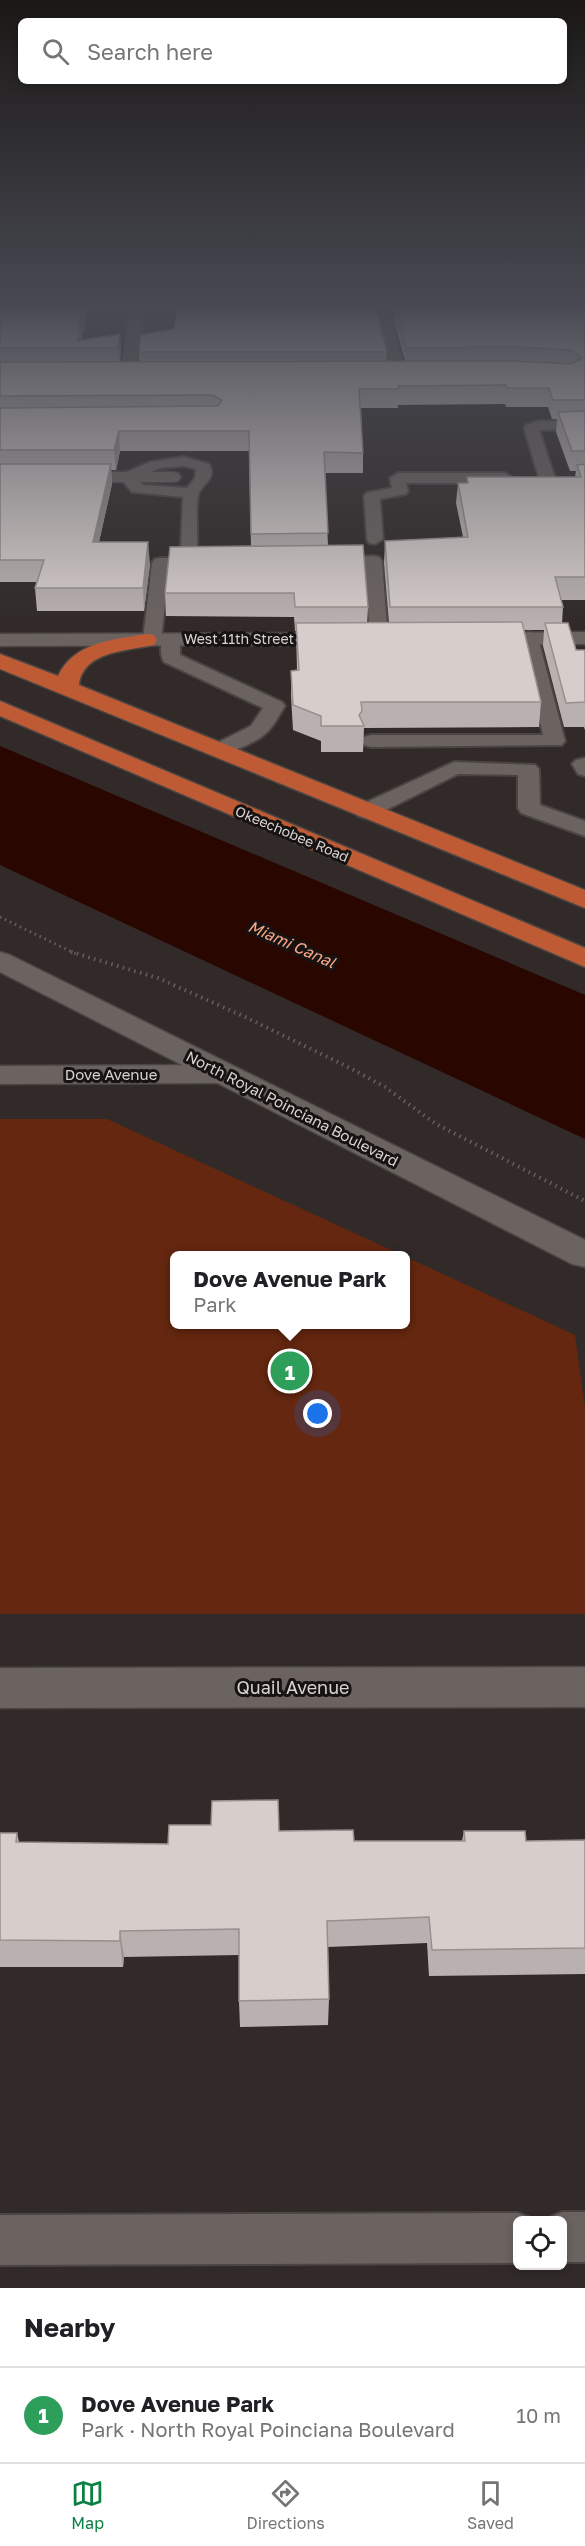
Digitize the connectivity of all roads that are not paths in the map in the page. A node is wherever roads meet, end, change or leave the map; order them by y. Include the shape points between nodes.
1 (585, 425) edge
2 (0, 477) edge
3 (127, 477) junction
4 (172, 477) dead end
5 (535, 478) junction
6 (566, 478) edge
7 (190, 493) junction
8 (375, 539) dead end
9 (189, 546) edge
10 (220, 562) edge
11 (314, 562) edge
12 (529, 638) junction
13 (585, 638) edge
14 (379, 639) junction
15 (402, 639) edge
16 (460, 639) edge
17 (0, 640) edge
18 (156, 640) junction
19 (0, 661) edge
20 (67, 689) junction
21 (0, 708) edge
22 (371, 741) dead end
23 (218, 750) junction
24 (366, 812) junction
25 (585, 829) edge
26 (585, 900) edge
27 (585, 958) edge
28 (0, 961) edge
29 (222, 1074) junction
30 (0, 1075) edge
31 (585, 1255) edge
32 (585, 1687) edge
33 (0, 1688) edge
34 (567, 2237) edge
35 (585, 2237) edge
36 (513, 2238) edge
37 (0, 2240) edge

1 - 5 lane via 539,424 531,428
2 - 3 street
3 - 4 street
3 - 7 lane via 138,489
3 - 7 lane via 154,463 191,462 204,467 203,479
5 - 6 lane
5 - 8 lane via 398,478 400,491 372,496
7 - 9 lane
10 - 18 lane via 161,563
11 - 14 lane via 373,561
12 - 13 street
12 - 16 street
12 - 22 lane via 555,741
14 - 15 street, West 11th Street
14 - 18 street, West 11th Street
17 - 18 street, West 11th Street
18 - 20 highway via 85,656 66,677
18 - 23 lane via 171,657 275,706 258,730
19 - 20 highway
20 - 23 highway
21 - 27 highway, Okeechobee Road
23 - 24 highway
24 - 25 lane via 454,768 528,769 529,808
24 - 26 highway
28 - 29 street, North Royal Poinciana Boulevard
29 - 30 street, Dove Avenue
29 - 31 street, North Royal Poinciana Boulevard
32 - 33 street, Quail Avenue
34 - 35 lane
36 - 37 lane

